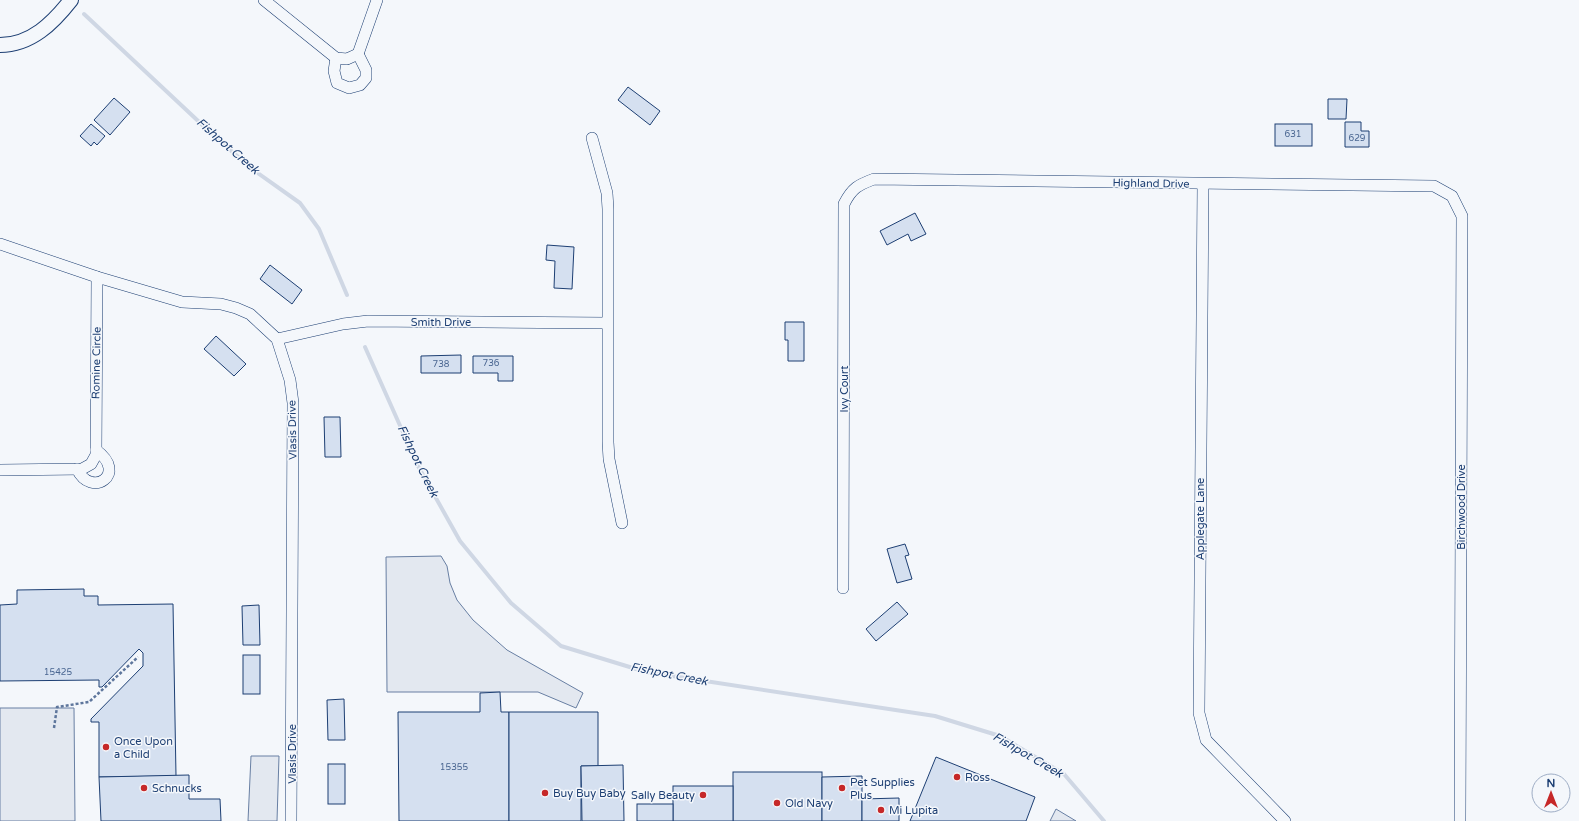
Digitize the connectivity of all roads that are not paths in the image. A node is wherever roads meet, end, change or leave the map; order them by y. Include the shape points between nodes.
1 (264, 0) edge
2 (376, 0) edge
3 (67, 5) edge
4 (0, 45) edge
5 (358, 54) junction
6 (336, 58) junction
7 (592, 138) dead end
8 (1203, 184) junction
9 (850, 191) joint
10 (1452, 196) joint
11 (0, 244) edge
12 (97, 277) junction
13 (607, 323) junction
14 (277, 339) junction
15 (96, 450) junction
16 (77, 469) junction
17 (0, 470) edge
18 (622, 523) dead end
19 (843, 588) dead end
20 (291, 821) edge
21 (1285, 821) edge
22 (1460, 821) edge

1 - 6 street
2 - 5 street
3 - 4 street via 47,26 33,36 14,44
5 - 6 street via 347,59
5 - 6 street via 366,70 366,78 360,85 349,88 337,83 334,71
7 - 13 street via 607,193
8 - 9 street, Highland Drive via 874,179
8 - 10 street, Highland Drive via 1434,186
8 - 21 street, Applegate Lane via 1199,713 1206,740
9 - 19 street, Ivy Court via 844,204
10 - 22 street, Birchwood Drive via 1462,216
11 - 12 street, Vlasis Drive
12 - 14 street, Vlasis Drive via 182,302 221,304 236,308 250,314
12 - 15 street, Romine Circle via 94,436
13 - 14 street, Smith Drive via 368,321
13 - 18 street via 609,454
14 - 20 street, Vlasis Drive via 290,380 293,403
15 - 16 street via 96,456 91,464
15 - 16 street via 110,465 110,472 105,479 99,484 88,482
16 - 17 street

